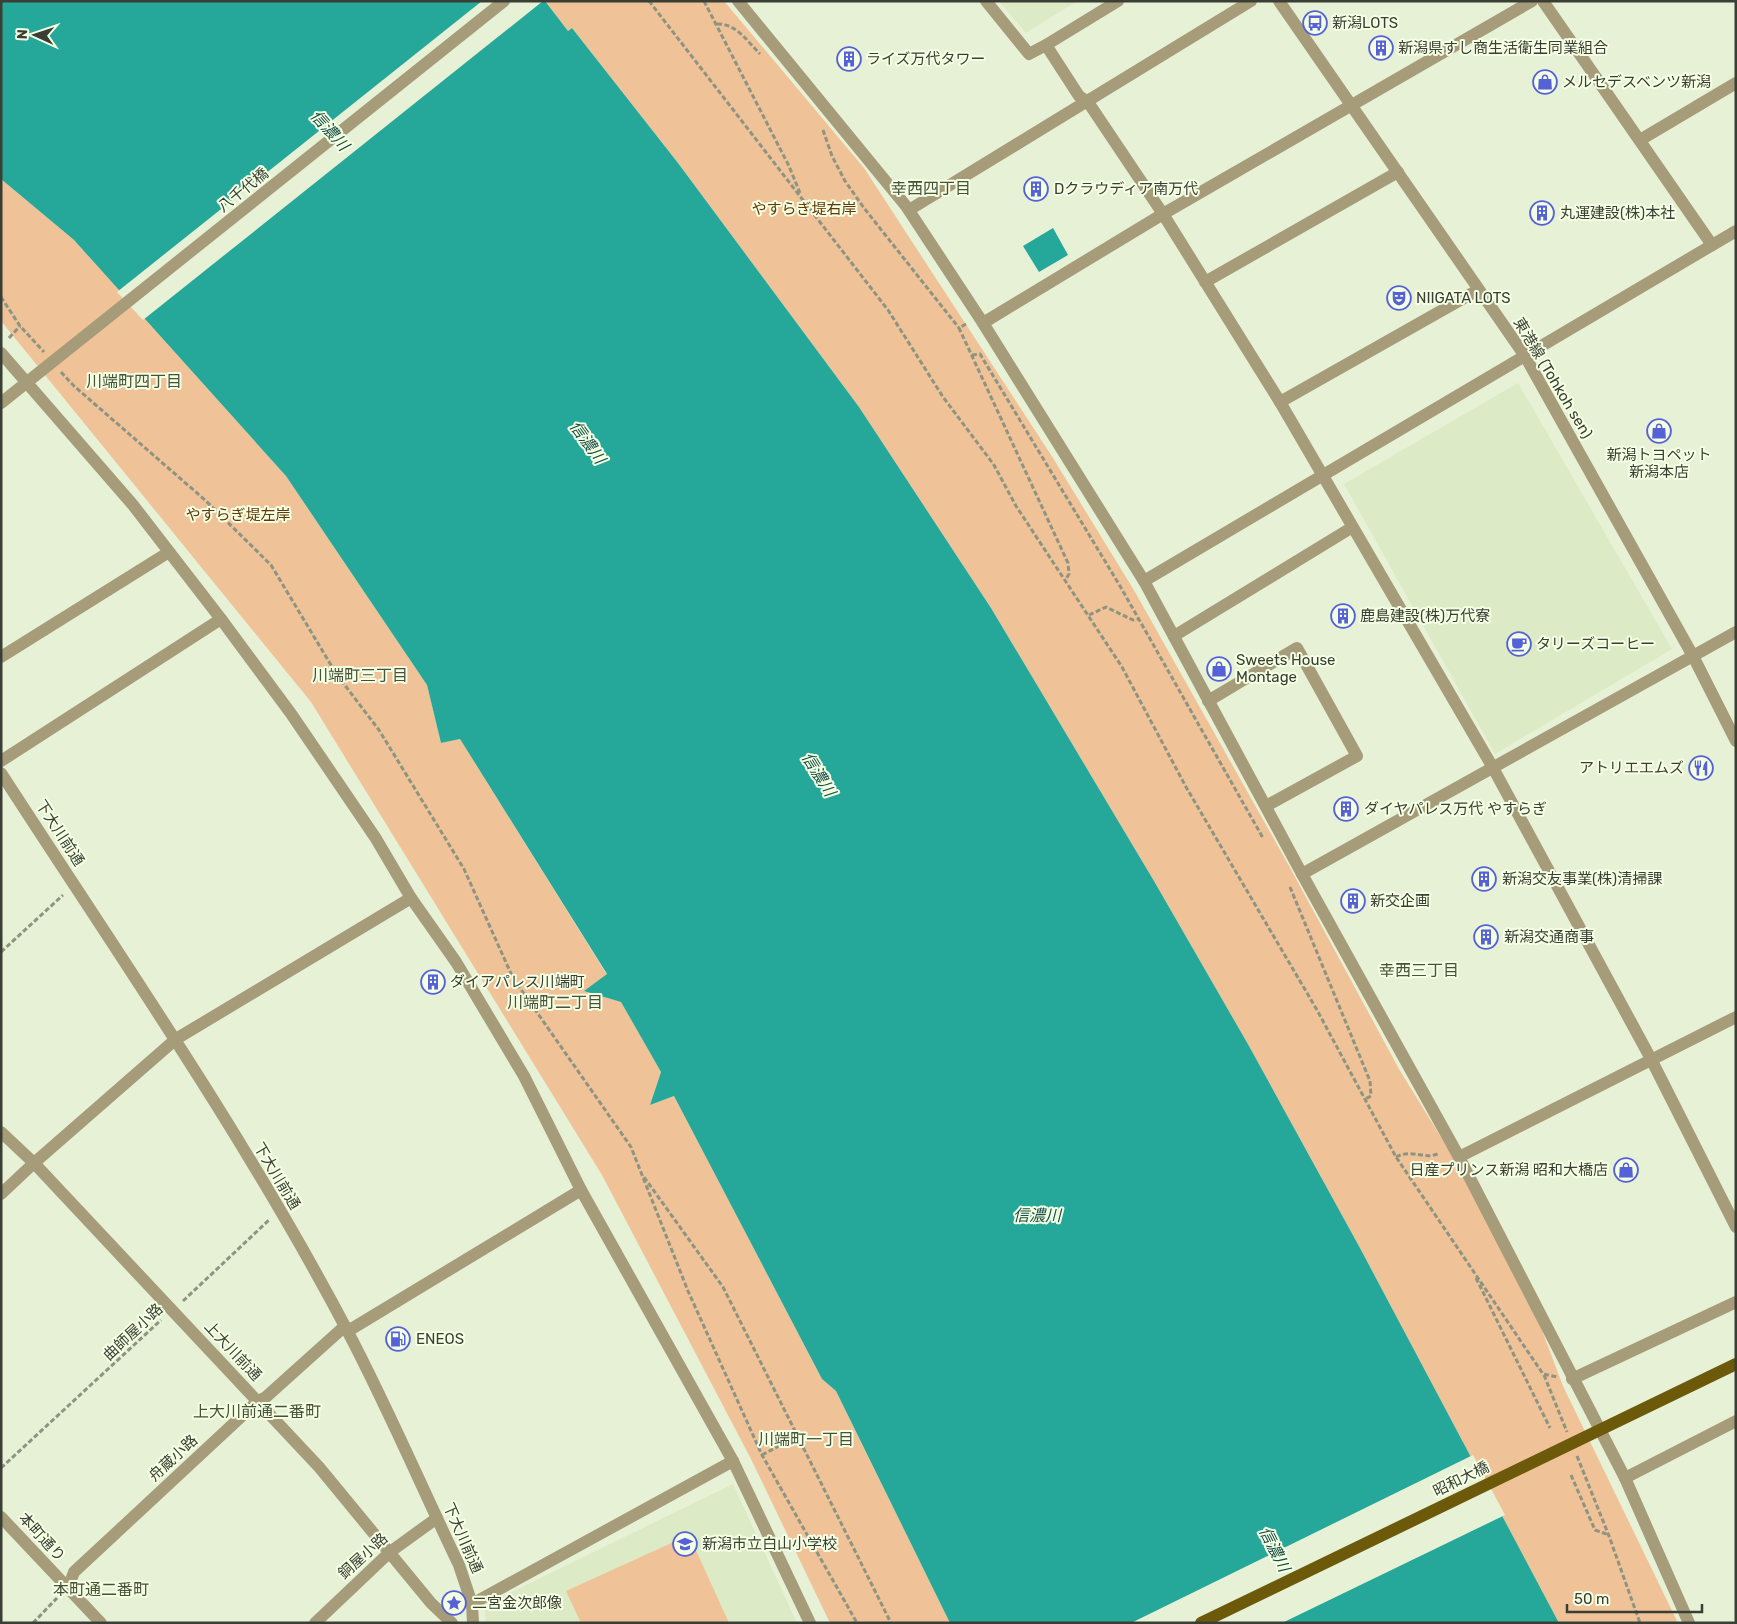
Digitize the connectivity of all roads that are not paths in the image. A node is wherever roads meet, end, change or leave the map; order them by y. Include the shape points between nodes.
1 (504, 1) edge
2 (738, 1) edge
3 (986, 1) edge
4 (1118, 1) edge
5 (1251, 1) edge
6 (1279, 1) edge
7 (1532, 1) edge
8 (1543, 1) edge
9 (1046, 45) junction
10 (1736, 83) edge
11 (1088, 102) junction
12 (1351, 106) junction
13 (1640, 140) junction
14 (1398, 172) junction
15 (909, 210) junction
16 (1163, 214) junction
17 (1736, 231) edge
18 (1712, 245) junction
19 (1205, 282) junction
20 (1478, 290) junction
21 (981, 319) junction
22 (1, 353) edge
23 (1524, 356) junction
24 (1280, 402) junction
25 (1, 404) edge
26 (1322, 474) junction
27 (1351, 528) junction
28 (169, 552) junction
29 (1144, 581) junction
30 (221, 619) junction
31 (1736, 632) edge
32 (1174, 636) junction
33 (1693, 656) junction
34 (1, 657) edge
35 (1208, 701) junction
36 (1736, 741) edge
37 (1, 761) edge
38 (1492, 766) junction
39 (3, 779) edge
40 (1266, 806) junction
41 (1302, 874) junction
42 (411, 898) junction
43 (1736, 1017) edge
44 (176, 1039) junction
45 (1652, 1059) junction
46 (1, 1132) edge
47 (1459, 1156) junction
48 (34, 1163) junction
49 (581, 1190) junction
50 (1, 1194) edge
51 (1736, 1227) edge
52 (1736, 1302) edge
53 (346, 1329) junction
54 (1736, 1364) edge
55 (1572, 1379) junction
56 (258, 1401) junction
57 (1736, 1421) edge
58 (733, 1461) junction
59 (1625, 1478) junction
60 (1, 1517) edge
61 (437, 1518) junction
62 (390, 1552) junction
63 (68, 1588) junction
64 (472, 1604) junction
65 (101, 1623) edge
66 (315, 1623) edge
67 (452, 1623) edge
68 (473, 1623) edge
69 (810, 1623) edge
70 (1201, 1623) edge
71 (1689, 1623) edge

1 - 25 street, 八千代橋, bridge
2 - 15 street
3 - 9 street via 1029,54
4 - 9 street
5 - 11 street
6 - 12 street, 東港線 (Tohkoh sen)
7 - 12 street
8 - 13 street
9 - 11 street via 1079,96
10 - 13 street
11 - 15 street
11 - 16 street
12 - 14 street, 東港線 (Tohkoh sen)
12 - 16 street
13 - 18 street
14 - 19 street
14 - 20 street, 東港線 (Tohkoh sen)
15 - 21 street
16 - 19 street
16 - 21 street
17 - 18 street
18 - 23 street
19 - 24 street
20 - 23 street, 東港線 (Tohkoh sen)
20 - 24 street
21 - 29 street
22 - 28 street via 133,505
23 - 26 street
23 - 33 street, 東港線 (Tohkoh sen)
24 - 26 street
26 - 27 street
26 - 29 street
27 - 32 street
27 - 38 street
28 - 30 street
28 - 34 street
29 - 32 street
30 - 37 street
30 - 42 street via 292,715
31 - 33 street
32 - 35 street
33 - 36 street, 東港線 (Tohkoh sen)
33 - 38 street
35 - 40 street
35 - 40 street via 1297,648 1357,756
38 - 41 street
38 - 45 street
39 - 44 street, 下大川前通
40 - 41 street
41 - 47 street
42 - 44 street
42 - 49 street via 456,962 524,1076
43 - 45 street
44 - 48 street
44 - 53 street, 下大川前通
45 - 47 street
45 - 51 street
46 - 48 street, 上大川前通
47 - 55 street
48 - 50 street
48 - 56 street, 上大川前通
49 - 53 street, 舟蔵小路
49 - 58 street
52 - 55 street
53 - 56 street, 舟蔵小路
53 - 61 street, 下大川前通
54 - 70 main road, 昭和大橋, bridge
55 - 59 street
56 - 62 street, 上大川前通 via 320,1467
56 - 63 street, 舟蔵小路 via 74,1572
57 - 59 street
58 - 64 street
58 - 69 street
59 - 71 street
60 - 63 street, 本町通り
61 - 62 street, 銅屋小路
61 - 64 street, 下大川前通 via 459,1565
62 - 66 street, 銅屋小路
62 - 67 street, 上大川前通 via 431,1603
63 - 65 street, 本町通り
64 - 68 street, 下大川前通

